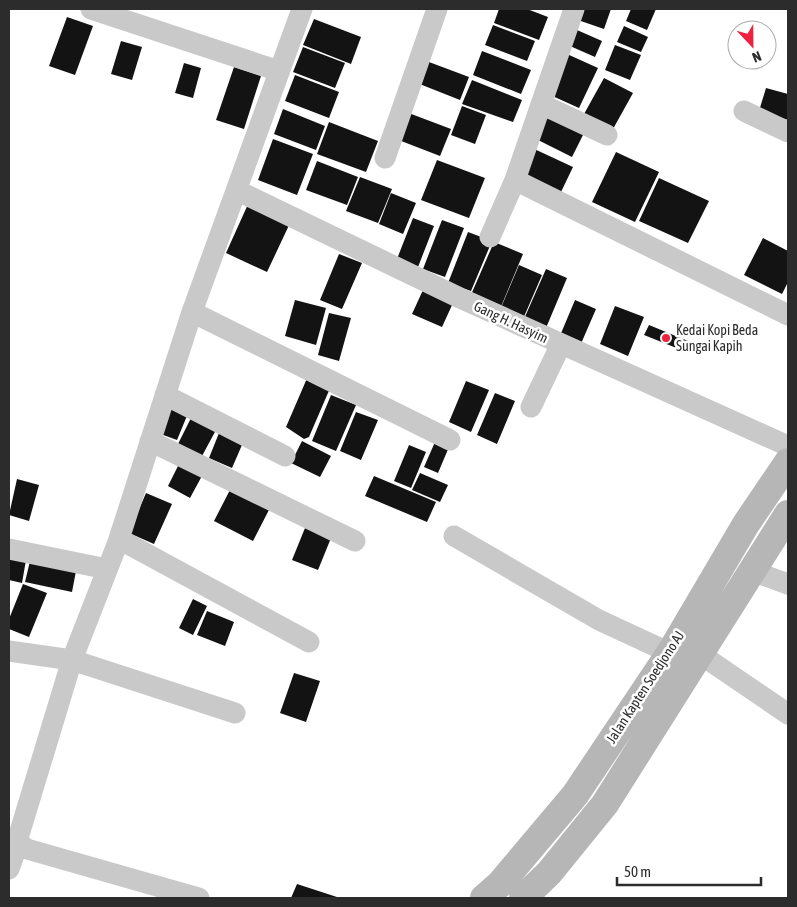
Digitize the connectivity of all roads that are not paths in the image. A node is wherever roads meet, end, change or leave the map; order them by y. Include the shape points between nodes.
1 (91, 9) edge
2 (300, 9) edge
3 (437, 9) edge
4 (574, 9) edge
5 (279, 71) junction
6 (541, 104) junction
7 (744, 111) dead end
8 (788, 132) edge
9 (607, 135) dead end
10 (385, 158) dead end
11 (515, 180) junction
12 (238, 191) junction
13 (490, 237) dead end
14 (192, 312) junction
15 (788, 315) edge
16 (560, 344) junction
17 (165, 396) junction
18 (531, 407) dead end
19 (450, 440) dead end
20 (150, 441) junction
21 (788, 446) edge
22 (285, 456) dead end
23 (788, 462) edge
24 (788, 514) edge
25 (454, 536) dead end
26 (119, 539) junction
27 (355, 541) dead end
28 (9, 549) edge
29 (108, 569) junction
30 (752, 571) junction
31 (788, 584) edge
32 (706, 591) junction
33 (732, 602) junction
34 (308, 642) dead end
35 (9, 651) edge
36 (670, 653) junction
37 (700, 654) junction
38 (72, 660) junction
39 (235, 713) dead end
40 (788, 714) edge
41 (19, 841) junction
42 (9, 869) edge
43 (199, 898) edge
44 (484, 898) edge
45 (523, 898) edge

1 - 5 street
2 - 5 street
3 - 10 street
4 - 6 street
5 - 12 street
6 - 9 street
6 - 11 street
7 - 8 street
11 - 13 street
11 - 15 street
12 - 14 street
12 - 16 street, Gang H. Hasyim
14 - 17 street
14 - 19 street
16 - 18 street
16 - 21 street, Gang H. Hasyim
17 - 20 street
17 - 22 street
20 - 26 street
20 - 27 street
23 - 32 main road, Jalan Kapten Soedjono AJ
24 - 30 main road, Jalan Kapten Soedjono AJ
25 - 36 street via 599,620
26 - 29 street
26 - 34 street
28 - 29 street
29 - 38 street
30 - 31 street
30 - 33 main road, Jalan Kapten Soedjono AJ
32 - 33 main road
32 - 36 main road, Jalan Kapten Soedjono AJ
33 - 37 main road, Jalan Kapten Soedjono AJ
35 - 38 street
36 - 44 main road, Jalan Kapten Soedjono AJ via 575,795 500,884
37 - 40 street
37 - 45 main road, Jalan Kapten Soedjono AJ via 605,804 549,873
38 - 39 street
38 - 41 street
41 - 42 street
41 - 43 street via 27,849

